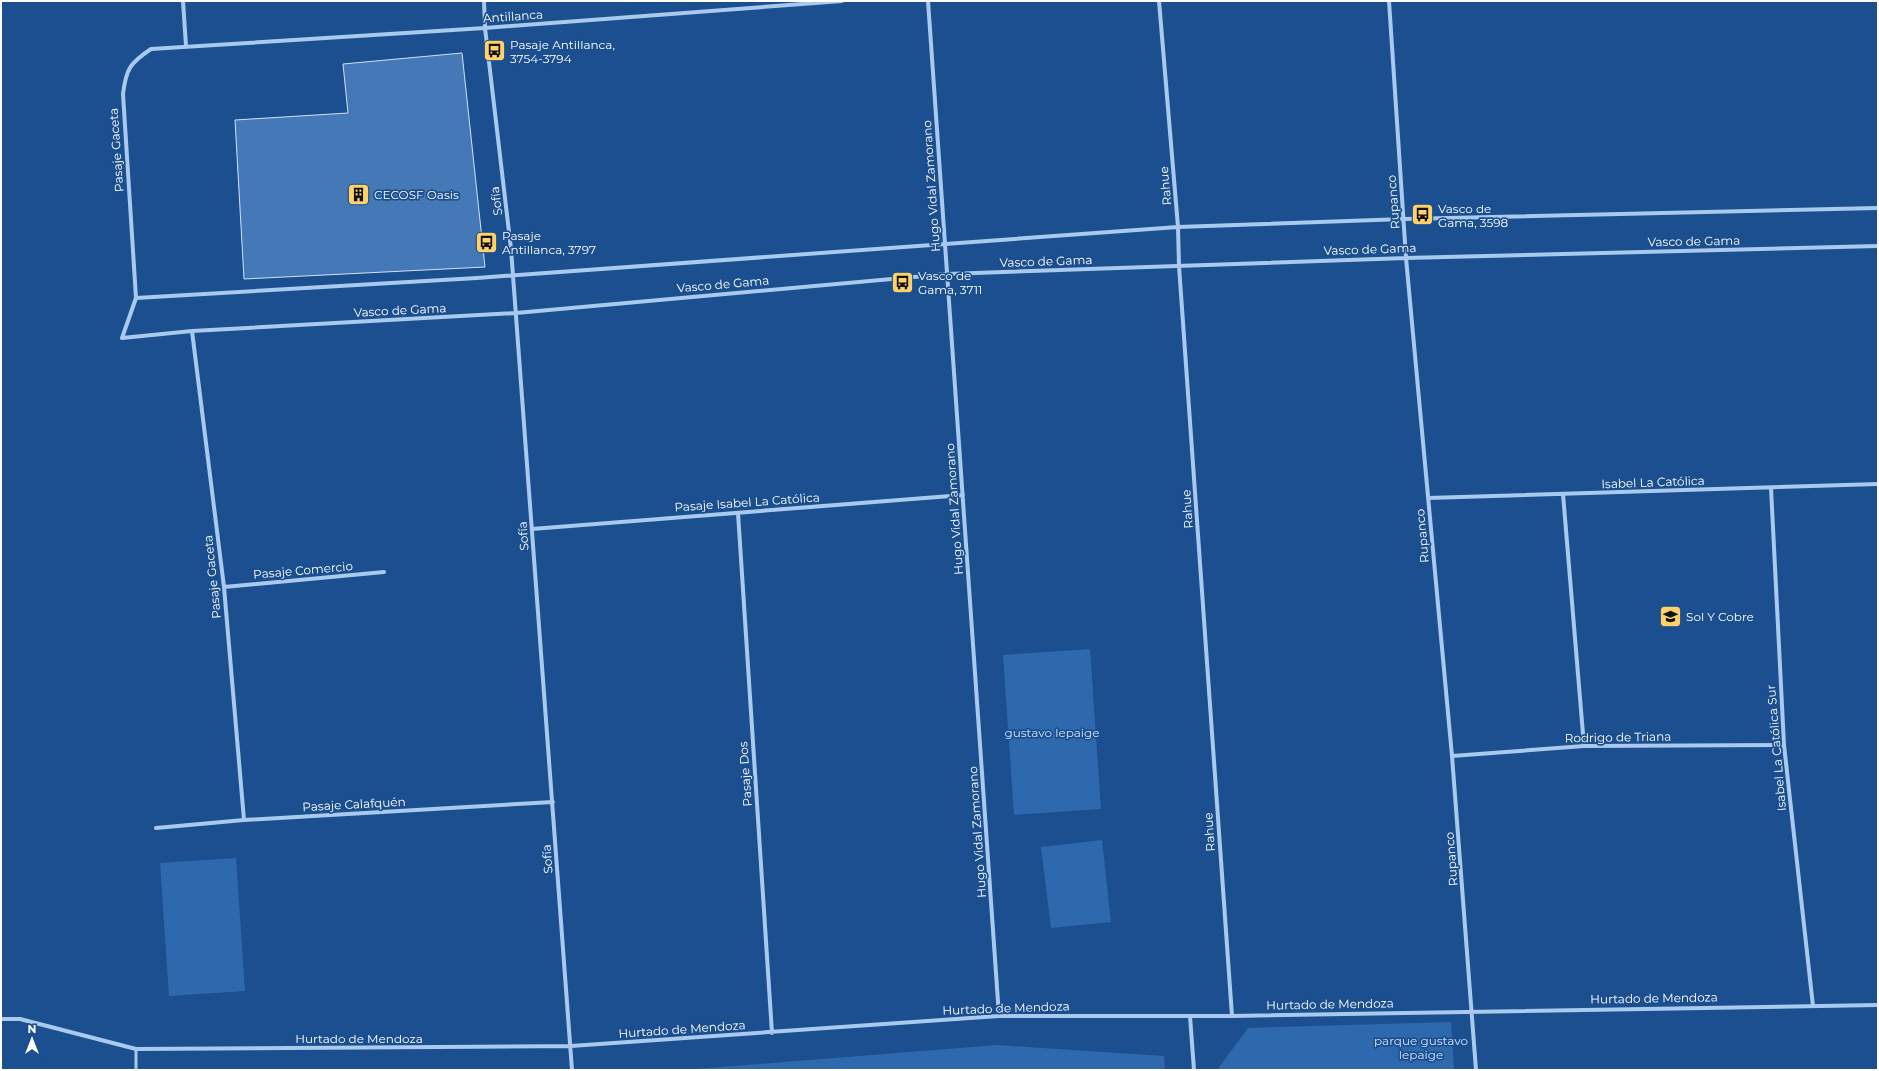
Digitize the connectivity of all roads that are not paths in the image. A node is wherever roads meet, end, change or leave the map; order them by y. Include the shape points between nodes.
1 (183, 1) edge
2 (484, 1) edge
3 (842, 1) edge
4 (928, 1) edge
5 (1159, 1) edge
6 (1389, 1) edge
7 (485, 28) junction
8 (186, 46) junction
9 (1878, 208) edge
10 (1404, 219) junction
11 (1178, 227) junction
12 (945, 243) junction
13 (1878, 246) edge
14 (1406, 258) junction
15 (1179, 266) junction
16 (947, 274) junction
17 (513, 275) junction
18 (136, 298) junction
19 (516, 313) junction
20 (192, 331) junction
21 (122, 338) joint
22 (1878, 484) edge
23 (1771, 488) junction
24 (1563, 494) junction
25 (963, 495) junction
26 (1428, 498) junction
27 (738, 512) junction
28 (532, 529) junction
29 (384, 572) dead end
30 (224, 588) junction
31 (1784, 745) junction
32 (1584, 746) junction
33 (1452, 756) junction
34 (553, 802) junction
35 (244, 820) junction
36 (156, 828) dead end
37 (1878, 1005) edge
38 (1813, 1006) junction
39 (1472, 1011) junction
40 (1000, 1016) junction
41 (1190, 1016) junction
42 (1232, 1016) junction
43 (1, 1019) edge
44 (772, 1033) junction
45 (571, 1046) junction
46 (136, 1049) junction
47 (136, 1070) edge
48 (572, 1070) edge
49 (1194, 1070) edge
50 (1476, 1070) edge

1 - 8 street
2 - 7 street, Sofía
3 - 7 street, Antillanca
4 - 12 street, Hugo Vidal Zamorano
5 - 11 street, Rahue
6 - 10 street, Rupanco
7 - 8 street, Antillanca
7 - 17 street, Sofía
8 - 18 street, Pasaje Gaceta via 151,49 137,58 126,74 122,94
9 - 10 street, Vasco de Gama
10 - 11 street, Vasco de Gama
10 - 14 street, Rupanco
11 - 12 street, Vasco de Gama
11 - 15 street, Rahue
12 - 16 street, Hugo Vidal Zamorano
12 - 17 street, Vasco de Gama
13 - 14 street, Vasco de Gama
14 - 15 street, Vasco de Gama
14 - 26 street, Rupanco
15 - 16 street, Vasco de Gama
15 - 42 street, Rahue
16 - 19 street, Vasco de Gama
16 - 25 street, Hugo Vidal Zamorano
17 - 18 street, Vasco de Gama
17 - 19 street, Sofía
18 - 21 street, Pasaje Gaceta
19 - 20 street, Vasco de Gama
19 - 28 street, Sofía
20 - 21 street, Vasco de Gama
20 - 30 street, Pasaje Gaceta
22 - 23 street, Isabel La Católica
23 - 24 street, Isabel La Católica
23 - 31 street, Isabel La Católica Sur
24 - 26 street, Isabel La Católica
24 - 32 street
25 - 27 street, Pasaje Isabel La Católica
25 - 40 street, Hugo Vidal Zamorano
26 - 33 street, Rupanco
27 - 28 street, Pasaje Isabel La Católica
27 - 44 street, Pasaje Dos
28 - 34 street, Sofía
29 - 30 street, Pasaje Comercio
30 - 35 street, Pasaje Gaceta
31 - 32 street, Rodrigo de Triana
31 - 38 street, Isabel La Católica Sur
32 - 33 street, Rodrigo de Triana
33 - 39 street, Rupanco
34 - 35 street, Pasaje Calafquén
34 - 45 street, Sofía
35 - 36 street, Pasaje Calafquén
37 - 38 street, Hurtado de Mendoza
38 - 39 street, Hurtado de Mendoza
39 - 42 street, Hurtado de Mendoza
39 - 50 street, Rupanco
40 - 41 street, Hurtado de Mendoza
40 - 44 street, Hurtado de Mendoza
41 - 42 street, Hurtado de Mendoza
41 - 49 street
43 - 46 street, Hurtado de Mendoza via 20,1019
44 - 45 street, Hurtado de Mendoza
45 - 46 street, Hurtado de Mendoza
45 - 48 street, Sofía
46 - 47 lane

